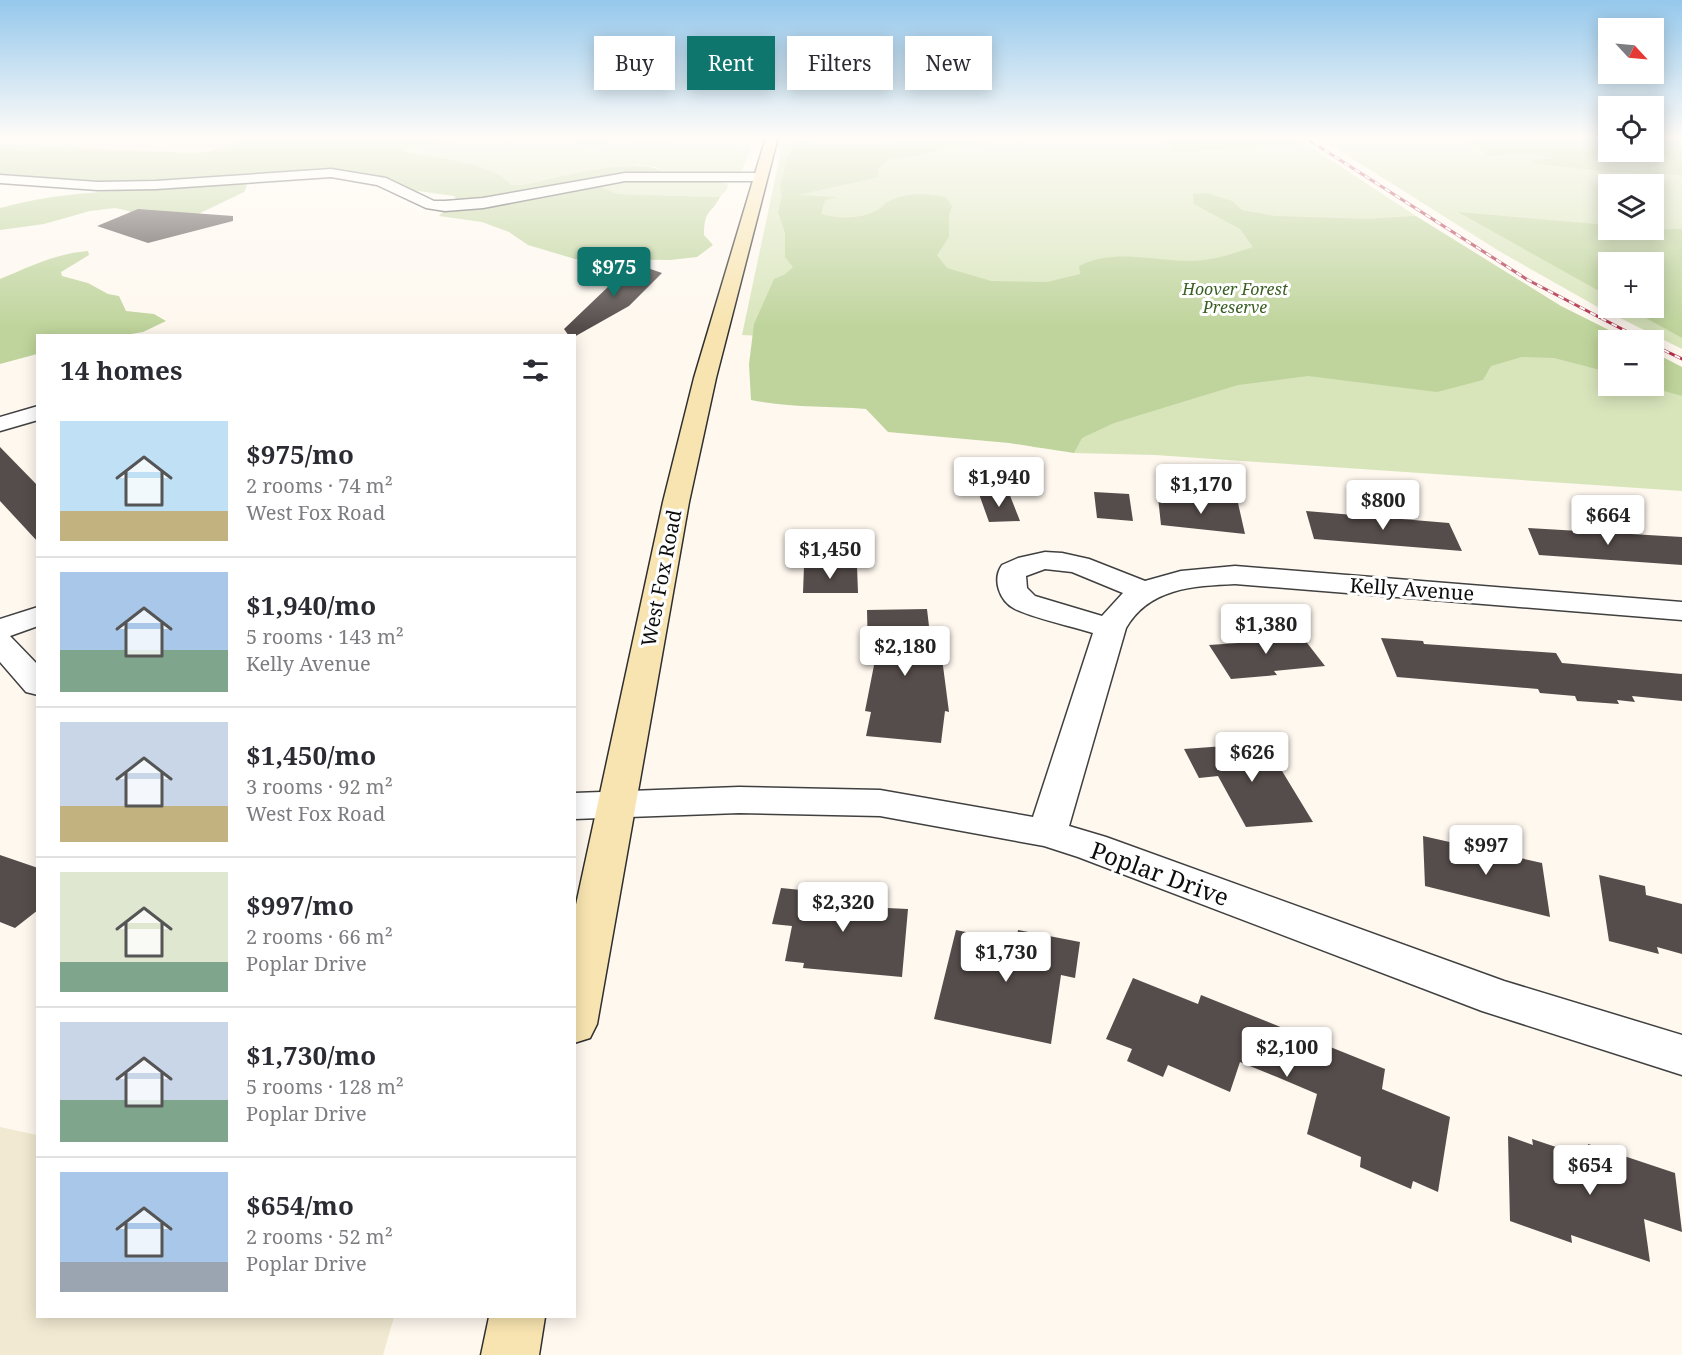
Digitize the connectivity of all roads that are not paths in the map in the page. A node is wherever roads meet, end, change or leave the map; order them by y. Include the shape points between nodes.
1 (421, 200) edge
2 (497, 200) edge
3 (753, 200) edge
4 (36, 414) edge
5 (0, 424) edge
6 (1144, 591) junction
7 (1682, 611) edge
8 (36, 617) edge
9 (1110, 628) junction
10 (0, 629) edge
11 (0, 643) edge
12 (36, 683) edge
13 (617, 805) junction
14 (576, 806) edge
15 (1047, 833) junction
16 (576, 1014) edge
17 (1682, 1055) edge
18 (518, 1318) edge
19 (510, 1355) edge

1 - 2 street via 445,206
3 - 13 street, West Fox Road via 676,502
4 - 5 street
6 - 7 street, Kelly Avenue via 1173,581 1235,575
6 - 9 street, Kelly Avenue via 1117,614
6 - 9 street via 1091,569 1053,560 1036,561 1012,571 1013,593 1024,602
8 - 10 street
9 - 15 street, Kelly Avenue
11 - 12 street
13 - 14 street, Poplar Drive
13 - 15 street, Poplar Drive via 739,800 880,803
13 - 16 street, West Fox Road
15 - 17 street, Poplar Drive via 1498,998
18 - 19 street

